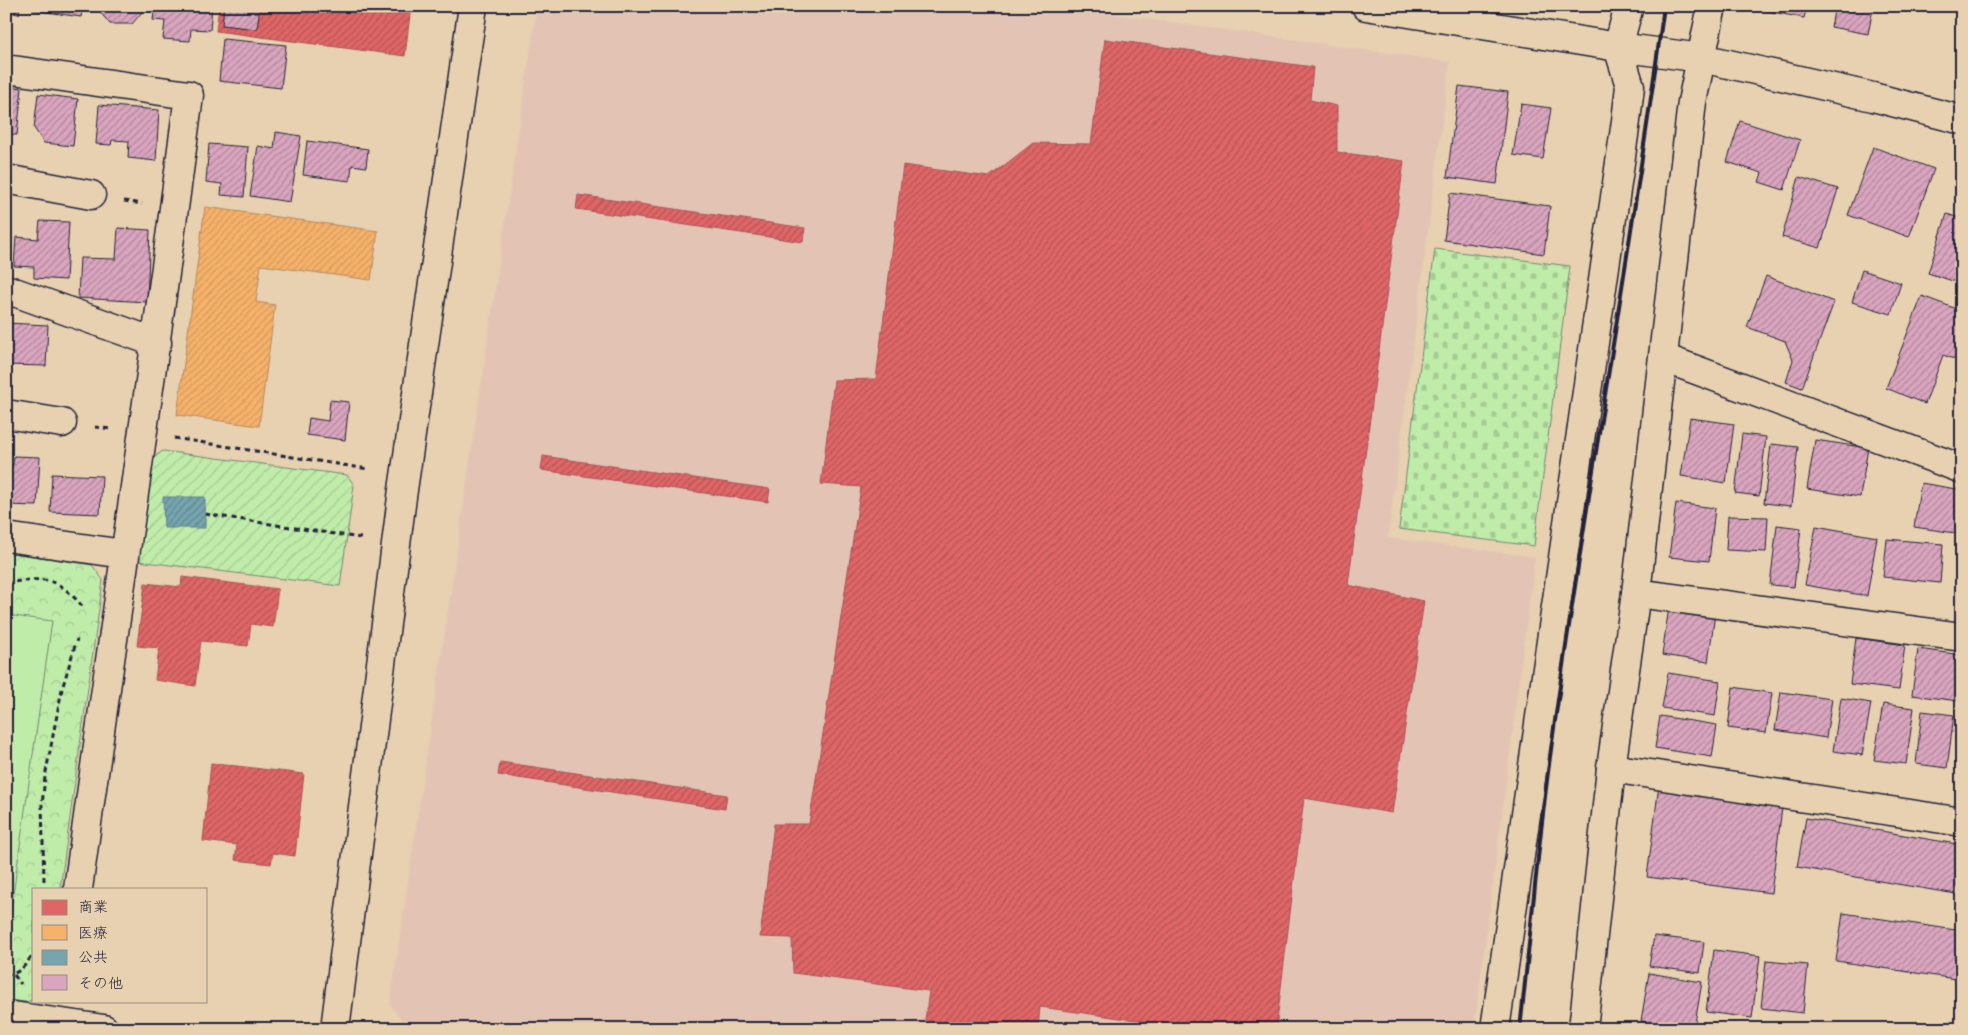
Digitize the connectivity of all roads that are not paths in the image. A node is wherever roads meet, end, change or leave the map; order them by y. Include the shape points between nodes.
1 (473, 6) edge
2 (1366, 6) edge
3 (1629, 6) edge
4 (1712, 6) edge
5 (1618, 47) junction
6 (1702, 58) junction
7 (6, 69) edge
8 (1962, 120) edge
9 (7, 183) edge
10 (91, 195) road end
11 (6, 289) edge
12 (157, 343) junction
13 (1664, 358) junction
14 (6, 414) edge
15 (62, 423) road end
16 (1962, 469) edge
17 (6, 537) edge
18 (124, 554) junction
19 (1636, 593) junction
20 (1962, 637) edge
21 (1610, 768) junction
22 (1962, 822) edge
23 (78, 888) edge
24 (62, 1012) edge
25 (6, 1015) edge
26 (104, 1029) edge
27 (335, 1029) edge
28 (1494, 1029) edge
29 (1582, 1029) edge

1 - 27 street via 402,497
2 - 5 street
3 - 5 street
4 - 6 street
5 - 6 street
5 - 28 street via 1630,86 1626,121
6 - 8 street
6 - 13 street via 1692,102
7 - 12 street via 189,96
9 - 10 street
11 - 12 street
12 - 18 street
13 - 16 street
13 - 19 street
14 - 15 street
17 - 18 street
18 - 23 street
19 - 20 street
19 - 21 street
21 - 22 street
21 - 29 street
24 - 25 street
24 - 26 street

